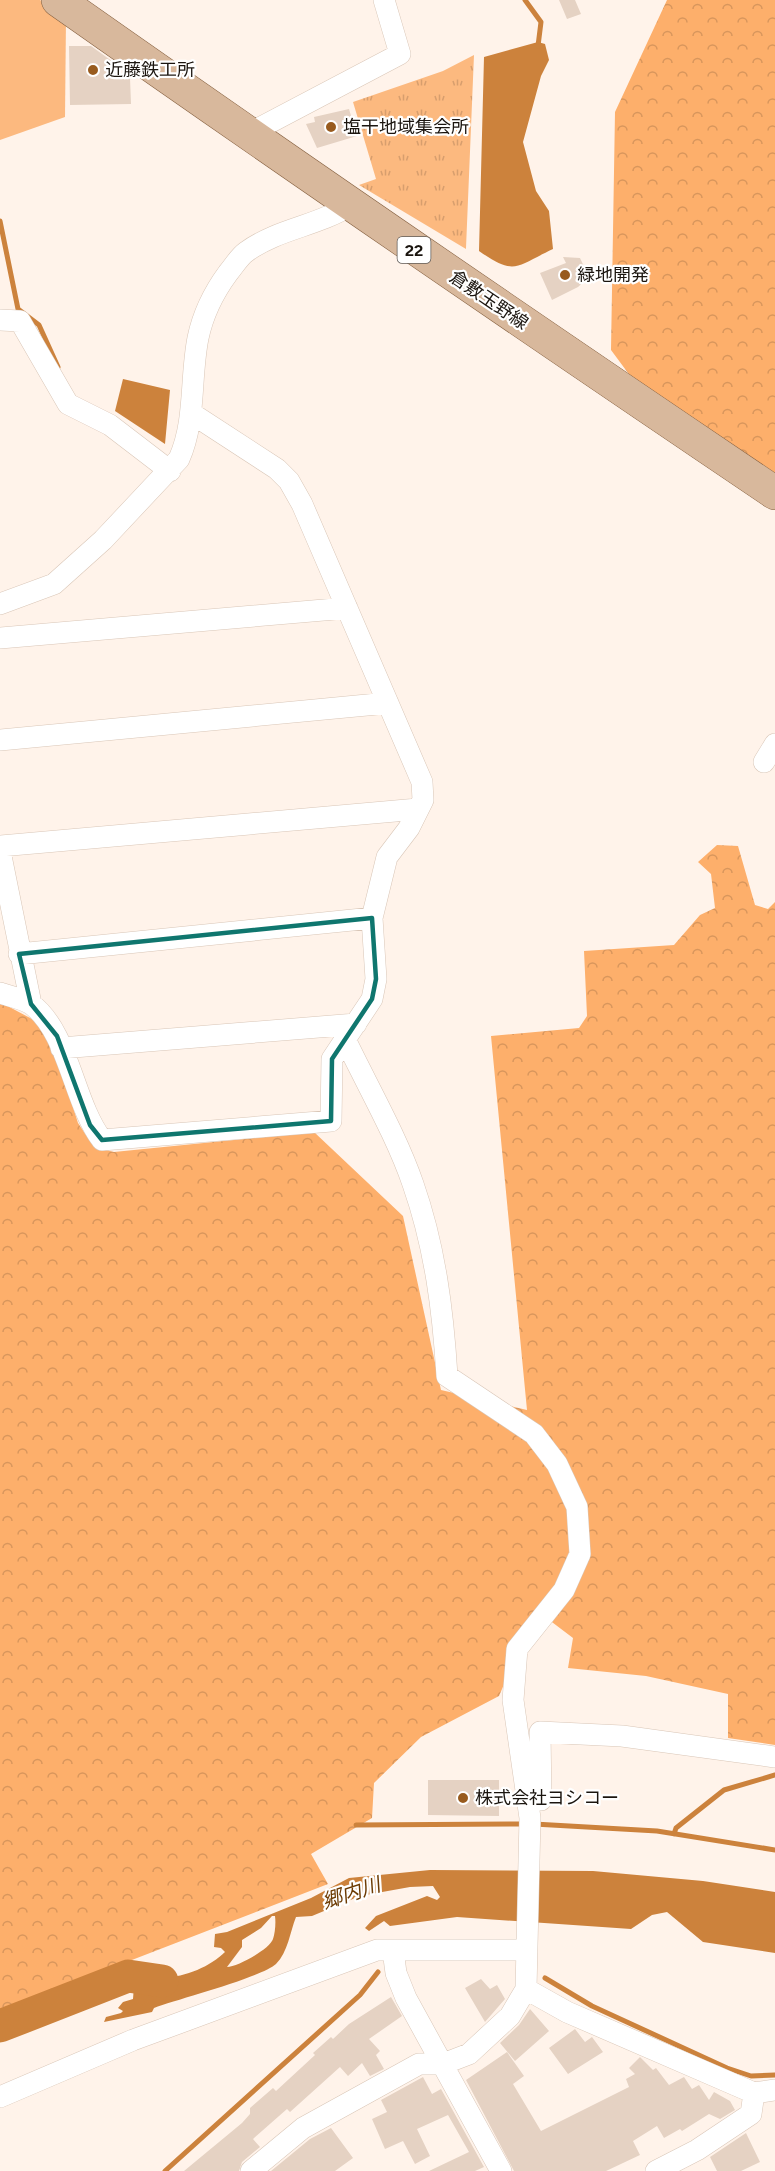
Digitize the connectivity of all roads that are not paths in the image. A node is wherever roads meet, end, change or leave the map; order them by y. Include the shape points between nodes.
1 (58, 0) edge
2 (384, 0) edge
3 (250, 133) junction
4 (350, 206) junction
5 (0, 320) edge
6 (191, 413) junction
7 (170, 471) junction
8 (775, 493) edge
9 (0, 604) edge
10 (347, 608) junction
11 (0, 638) edge
12 (388, 703) junction
13 (0, 740) edge
14 (418, 809) junction
15 (0, 846) edge
16 (0, 851) edge
17 (372, 918) junction
18 (19, 954) junction
19 (0, 993) edge
20 (31, 1004) junction
21 (350, 1032) junction
22 (61, 1048) junction
23 (775, 1757) edge
24 (530, 1828) junction
25 (528, 1946) junction
26 (393, 1950) junction
27 (526, 1989) junction
28 (443, 2064) junction
29 (765, 2092) edge
30 (0, 2097) edge
31 (251, 2171) edge
32 (501, 2171) edge
33 (657, 2171) edge

1 - 3 main road, 倉敷玉野線 / 22
2 - 3 street via 400,54
3 - 4 main road, 倉敷玉野線 / 22
4 - 6 street via 329,218 267,238 243,253 213,292 198,338
4 - 8 main road, 倉敷玉野線 / 22
5 - 7 street via 20,321 68,404 110,425
6 - 7 street via 186,445
6 - 10 street via 277,469 289,481
7 - 9 street via 54,584
10 - 11 street
10 - 12 street
12 - 13 street
12 - 14 street via 422,782 423,800
14 - 15 street
14 - 17 street via 387,857
16 - 18 street
17 - 18 street
17 - 21 street via 376,979 372,999
18 - 20 street
19 - 20 street
20 - 22 street via 57,1036
21 - 22 street
21 - 22 street via 332,1059 331,1121 102,1140 90,1125
21 - 24 street via 412,1182 430,1237 442,1301 447,1376 534,1434 557,1464 577,1507 580,1554 564,1590 518,1649 513,1700
23 - 24 street via 622,1736 540,1732 541,1801
24 - 25 street
25 - 26 street
25 - 27 street
26 - 28 street via 396,1973 406,1998
26 - 30 street via 377,1950 134,2040
27 - 28 street via 510,2016 469,2054
27 - 29 street via 567,2012
28 - 31 street via 419,2064 303,2128
28 - 32 street
29 - 33 street via 751,2114

